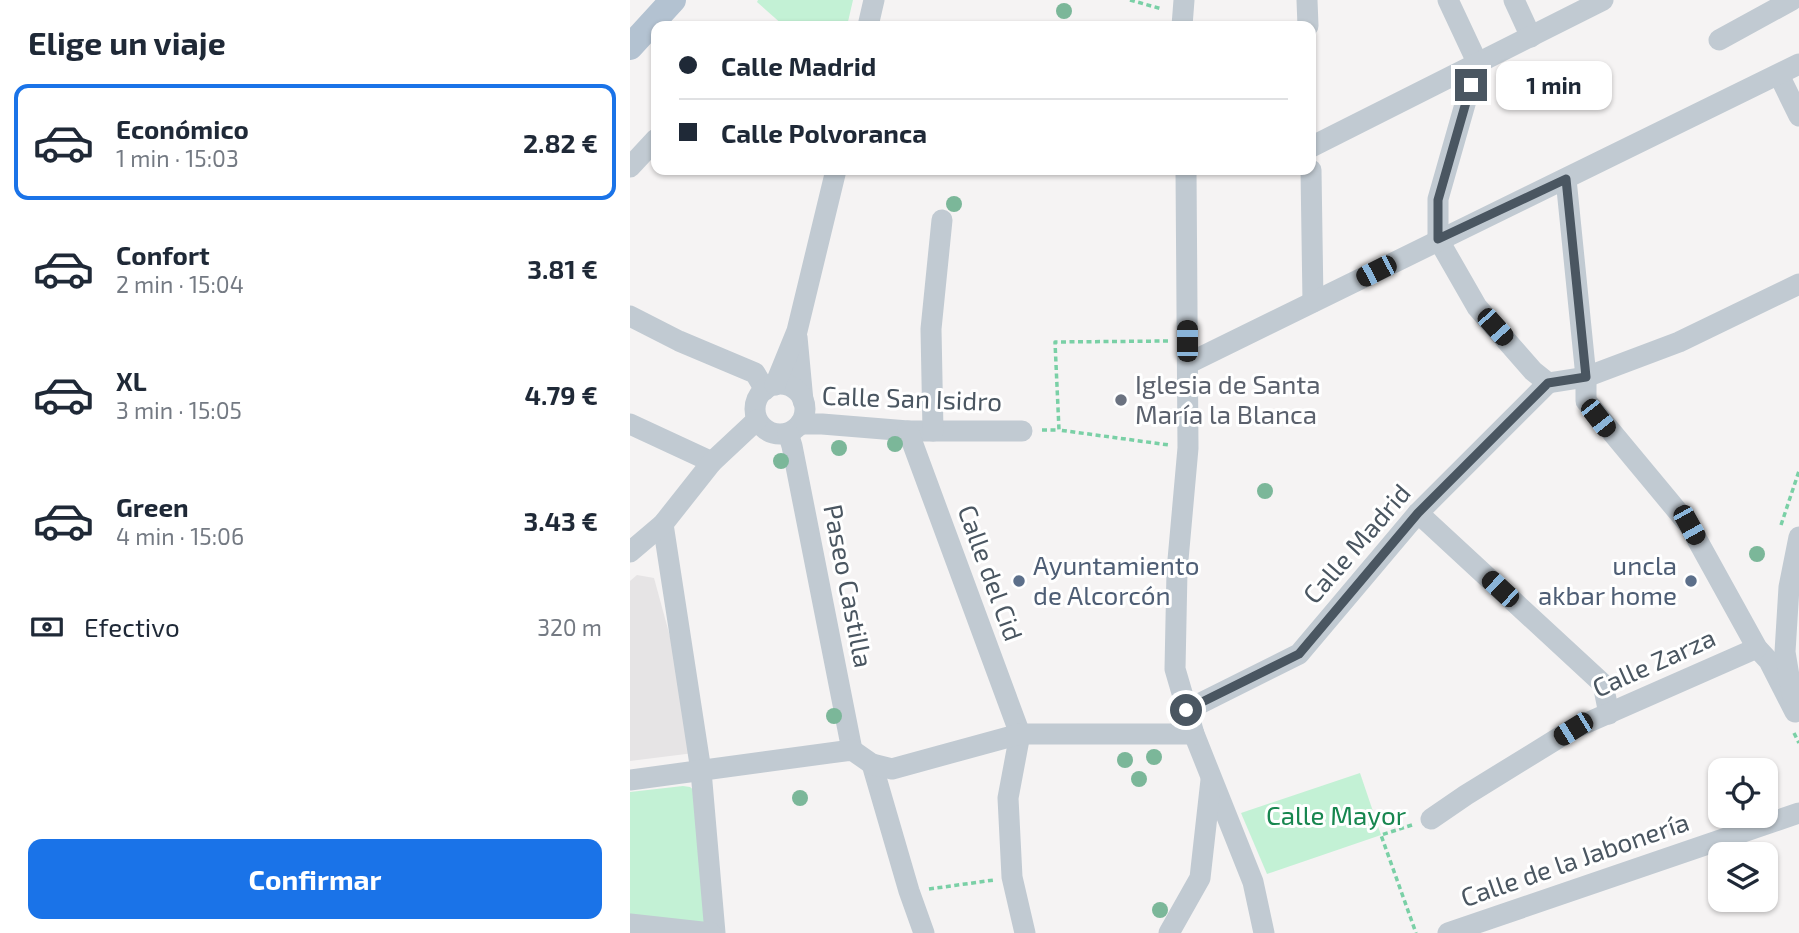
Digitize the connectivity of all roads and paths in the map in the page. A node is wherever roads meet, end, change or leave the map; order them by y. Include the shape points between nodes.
1 (673, 0) edge
2 (874, 0) edge
3 (1130, 0) edge
4 (1307, 0) edge
5 (1448, 0) edge
6 (1514, 0) edge
7 (1792, 0) edge
8 (1592, 3) edge
9 (1183, 14) edge
10 (654, 21) edge
11 (869, 21) edge
12 (1308, 21) edge
13 (651, 24) edge
14 (1531, 37) junction
15 (1719, 40) dead end
16 (630, 47) edge
17 (1477, 62) junction
18 (1799, 64) edge
19 (1779, 75) junction
20 (1799, 116) edge
21 (1316, 143) edge
22 (651, 144) edge
23 (630, 167) edge
24 (835, 175) edge
25 (1186, 175) edge
26 (1311, 175) edge
27 (1566, 179) junction
28 (942, 220) dead end
29 (1438, 239) junction
30 (1799, 284) edge
31 (1313, 302) junction
32 (630, 316) edge
33 (797, 331) junction
34 (1187, 341) junction
35 (1189, 363) junction
36 (1586, 377) junction
37 (1548, 383) junction
38 (770, 387) junction
39 (803, 401) junction
40 (757, 420) junction
41 (630, 425) edge
42 (794, 429) junction
43 (1022, 430) dead end
44 (908, 431) junction
45 (933, 431) junction
46 (1188, 448) junction
47 (712, 462) junction
48 (1418, 513) junction
49 (663, 524) junction
50 (1799, 537) edge
51 (630, 552) edge
52 (1757, 648) junction
53 (1186, 710) junction
54 (1609, 714) junction
55 (1798, 714) edge
56 (1020, 734) junction
57 (1194, 734) junction
58 (852, 750) junction
59 (872, 764) junction
60 (701, 771) junction
61 (1211, 776) junction
62 (630, 780) edge
63 (1799, 813) edge
64 (1431, 820) joint
65 (1012, 877) junction
66 (909, 891) junction
67 (630, 925) edge
68 (713, 933) edge
69 (924, 933) edge
70 (1025, 933) edge
71 (1169, 933) edge
72 (1264, 933) edge
73 (1416, 933) edge
74 (1448, 933) edge

1 - 10 main road
2 - 11 street
3 - 9 path
4 - 12 street
5 - 17 street
6 - 14 street
7 - 15 street
8 - 14 street
13 - 16 main road
14 - 17 street
17 - 21 street
17 - 29 street via 1438,200
18 - 19 street
19 - 20 street
19 - 27 street
22 - 23 street
24 - 33 street
25 - 34 street
26 - 31 street
27 - 29 street
27 - 36 street
28 - 45 street via 931,329
29 - 31 street
29 - 37 street via 1477,307
30 - 36 street via 1679,342
31 - 35 street
32 - 38 street via 755,373
33 - 38 street
33 - 39 street
34 - 35 street
34 - 46 path via 1055,342 1059,429
35 - 46 street
36 - 37 street
36 - 52 street via 1586,401 1689,525
37 - 48 street, Calle Madrid
38 - 39 street via 791,387
38 - 40 street via 756,401
39 - 42 street via 805,409
40 - 42 street via 769,432
40 - 47 street
41 - 47 street
42 - 44 street, Calle San Isidro via 822,424
42 - 58 street, Paseo Castilla via 792,446
43 - 45 street, Calle San Isidro
44 - 45 street, Calle San Isidro
44 - 56 street, Calle del Cid
46 - 53 street via 1177,571 1175,669
47 - 49 street
48 - 53 street, Calle Madrid via 1299,654
48 - 54 street via 1602,684
49 - 51 street
49 - 60 street
50 - 55 street via 1788,587 1785,652
52 - 54 street, Calle Zarza
52 - 55 street
53 - 57 street
54 - 64 street, Calle Zarza via 1573,729
56 - 57 street
56 - 59 street via 892,769
56 - 65 street via 1008,798
57 - 61 street
58 - 59 street
58 - 60 street
59 - 66 street
60 - 62 street
60 - 68 street
61 - 71 street via 1200,878
61 - 72 street via 1254,882
63 - 74 street, Calle de la Jabonería
64 - 73 path via 1381,835
65 - 66 path
65 - 70 street
66 - 69 street
67 - 68 street

